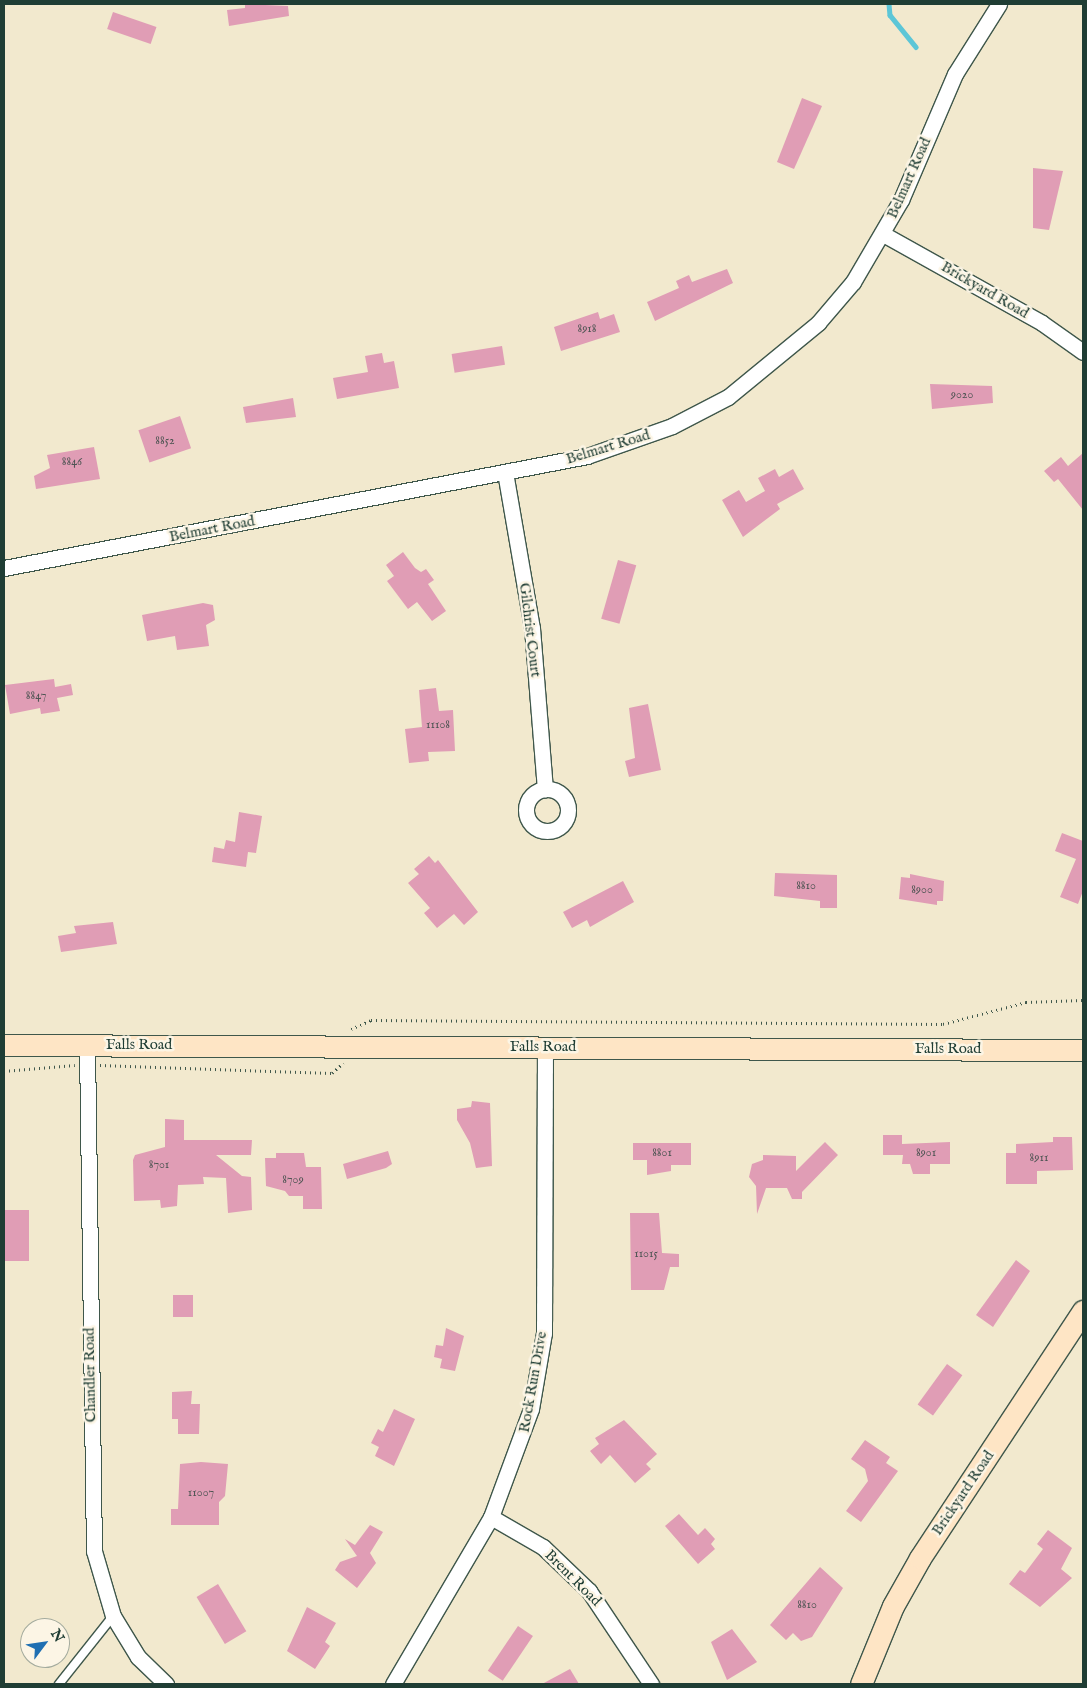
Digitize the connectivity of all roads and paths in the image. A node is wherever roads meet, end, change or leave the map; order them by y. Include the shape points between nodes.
1 (999, 4) edge
2 (883, 234) junction
3 (1083, 352) edge
4 (505, 472) junction
5 (4, 568) edge
6 (545, 789) dead end
7 (4, 1045) edge
8 (87, 1045) junction
9 (545, 1047) junction
10 (1083, 1050) edge
11 (1083, 1312) edge
12 (491, 1517) junction
13 (113, 1616) junction
14 (59, 1684) edge
15 (166, 1684) edge
16 (393, 1684) edge
17 (651, 1684) edge
18 (861, 1684) edge

1 - 2 street, Belmart Road via 955,74
2 - 3 street, Brickyard Road via 1034,318
2 - 4 street, Belmart Road via 852,282 818,323 728,397 629,444
4 - 5 street, Belmart Road
4 - 6 street, Gilchrist Court via 532,628
7 - 8 main road, Falls Road
8 - 9 main road, Falls Road
8 - 13 street, Chandler Road via 92,1526 94,1556
9 - 10 main road, Falls Road
9 - 12 street, Rock Run Drive via 544,1334 524,1437
11 - 18 main road, Brickyard Road via 918,1561
12 - 16 street, Rock Run Drive
12 - 17 street, Brent Road via 543,1547 589,1591
13 - 14 lane
13 - 15 street, Chandler Road via 138,1656

